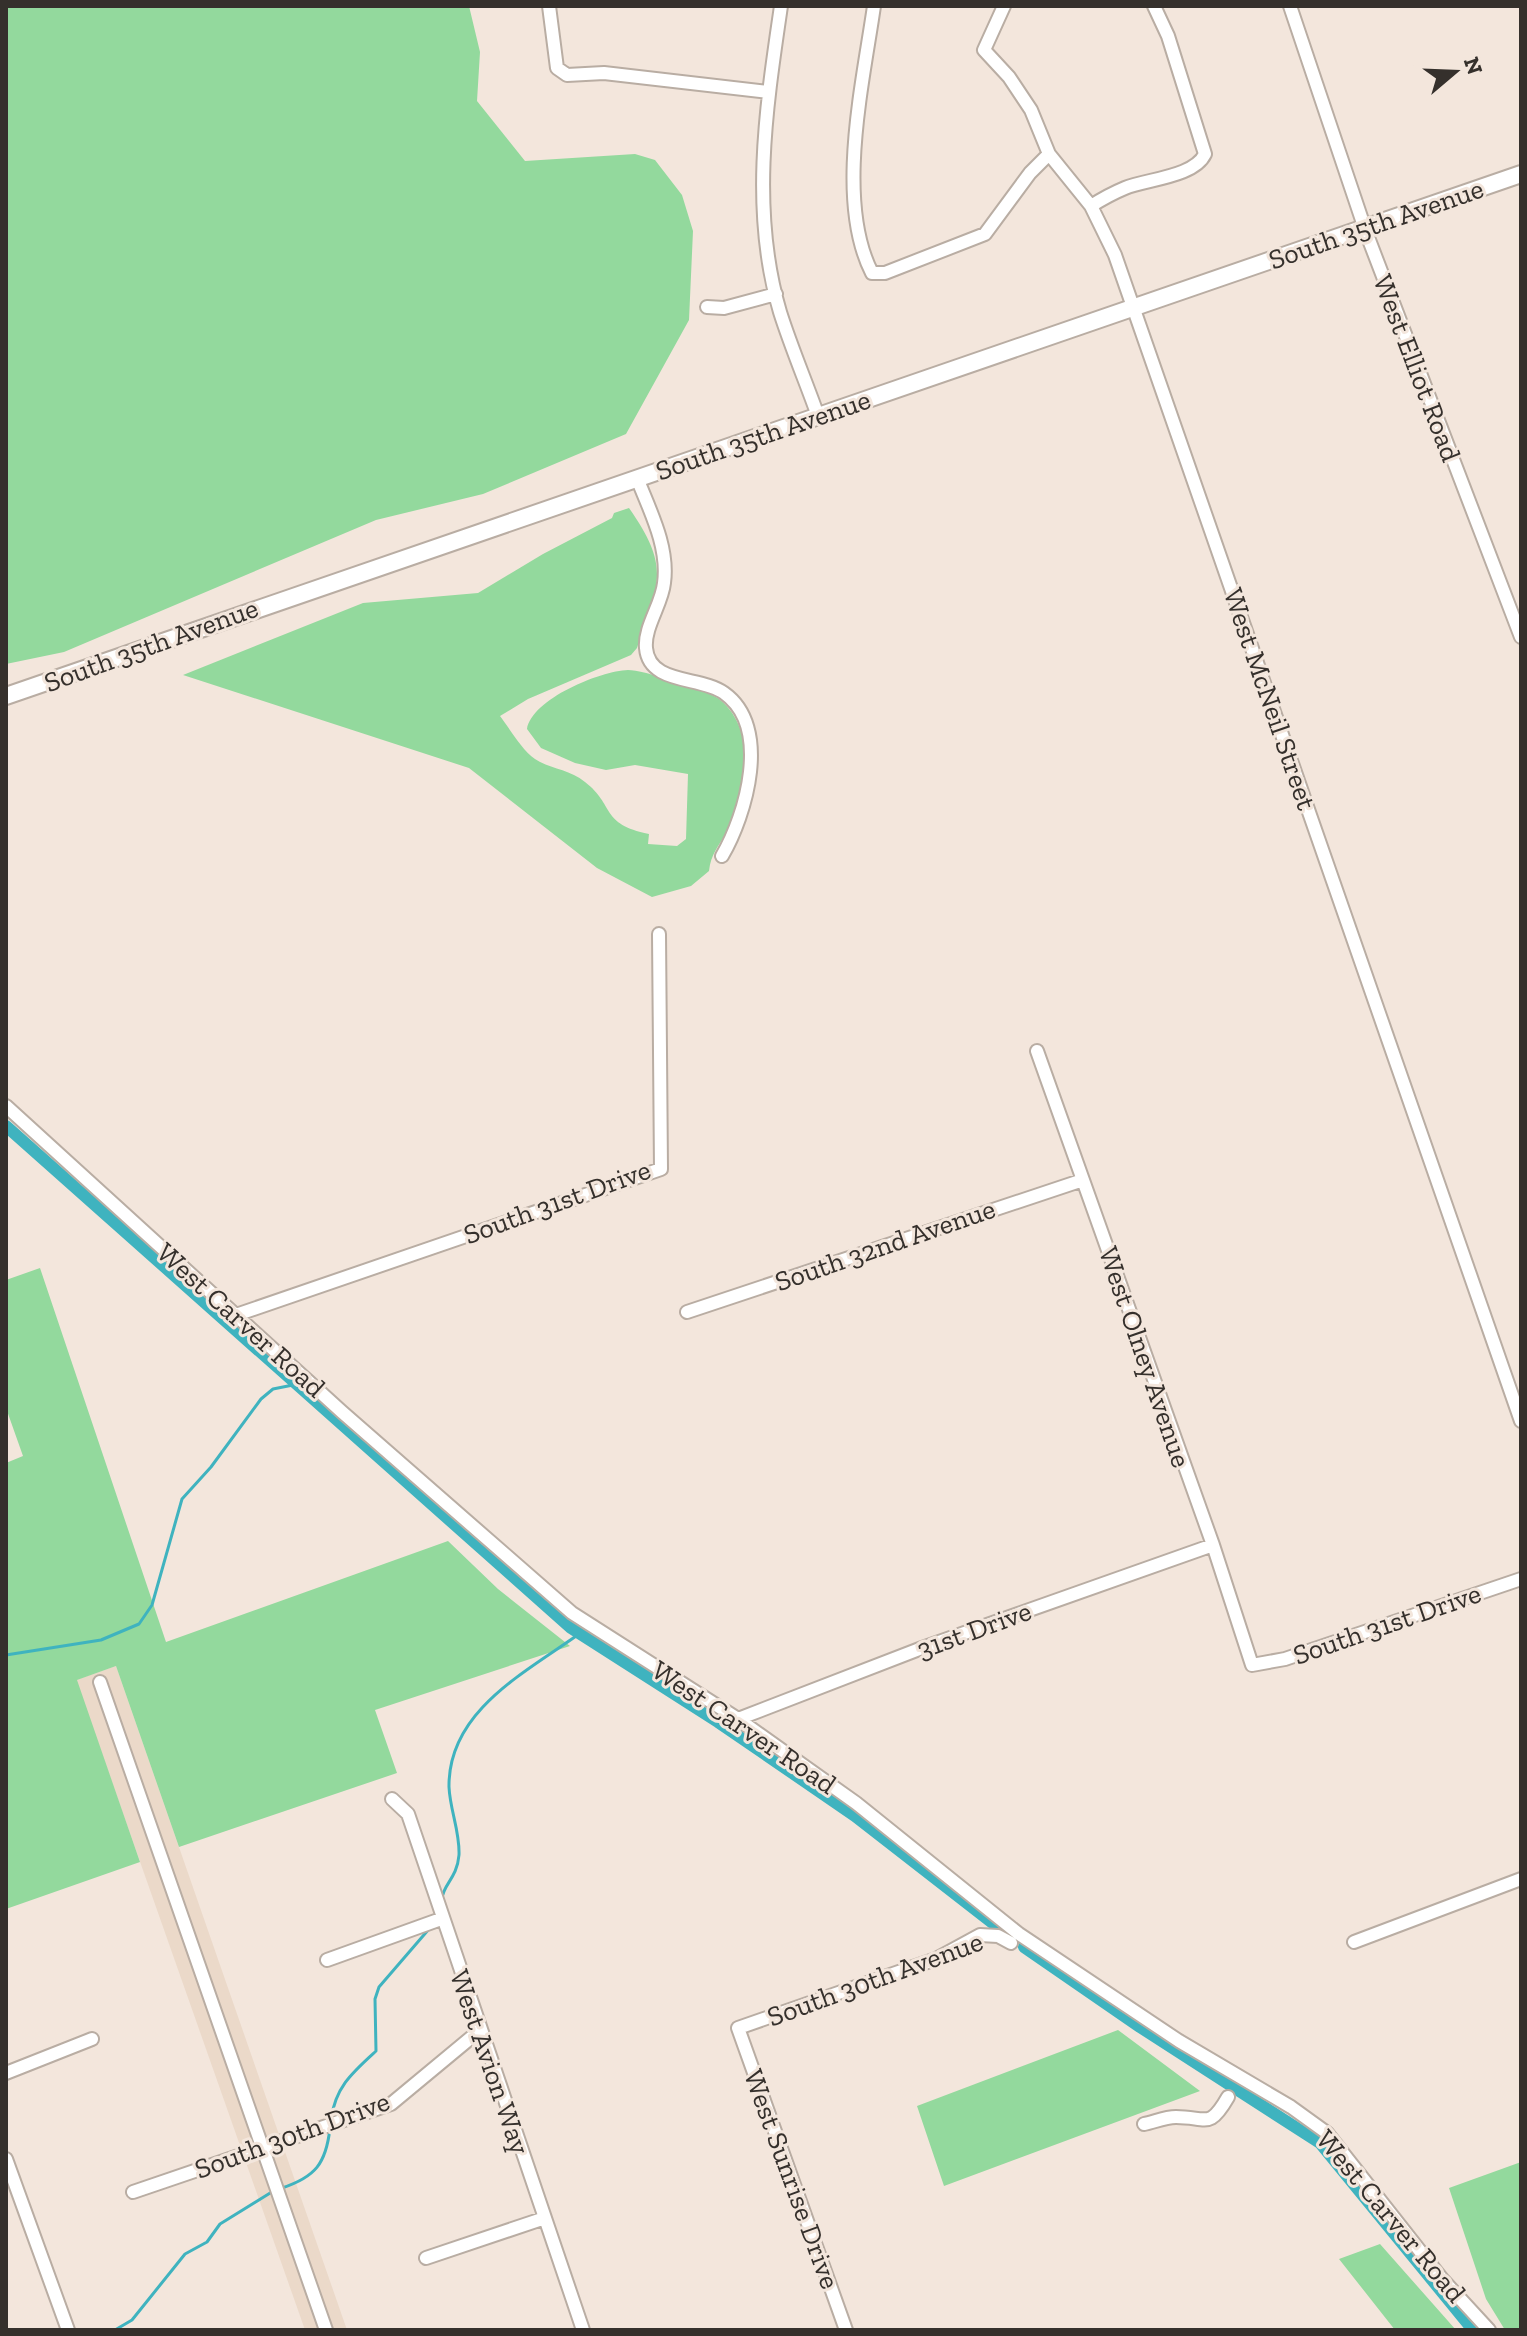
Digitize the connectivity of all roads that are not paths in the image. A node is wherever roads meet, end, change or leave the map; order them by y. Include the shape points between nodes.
1 (549, 6) edge
2 (781, 6) edge
3 (876, 6) edge
4 (1004, 6) edge
5 (1154, 6) edge
6 (1290, 6) edge
7 (768, 92) junction
8 (1049, 154) junction
9 (1521, 174) edge
10 (1091, 206) junction
11 (1365, 229) junction
12 (776, 294) junction
13 (707, 307) dead end
14 (1135, 307) junction
15 (818, 416) junction
16 (637, 478) junction
17 (1521, 637) edge
18 (6, 696) edge
19 (722, 856) dead end
20 (659, 934) dead end
21 (1037, 1051) dead end
22 (6, 1106) edge
23 (1083, 1180) junction
24 (687, 1312) dead end
25 (236, 1315) junction
26 (1521, 1421) edge
27 (1213, 1545) junction
28 (1521, 1579) edge
29 (1252, 1665) joint
30 (100, 1682) dead end
31 (738, 1719) junction
32 (392, 1799) dead end
33 (1521, 1879) edge
34 (441, 1919) junction
35 (1354, 1942) dead end
36 (1011, 1943) dead end
37 (327, 1960) dead end
38 (738, 2028) joint
39 (479, 2031) junction
40 (92, 2039) dead end
41 (6, 2073) edge
42 (1228, 2097) dead end
43 (1144, 2124) dead end
44 (263, 2148) junction
45 (6, 2159) edge
46 (133, 2192) dead end
47 (545, 2218) junction
48 (426, 2258) dead end
49 (68, 2330) edge
50 (326, 2330) edge
51 (583, 2330) edge
52 (846, 2330) edge
53 (1489, 2330) edge

1 - 7 street via 557,68 567,75 604,73
2 - 7 street
3 - 8 street via 856,136 856,197 863,255 872,273 885,273 985,234
4 - 8 street, West McNeil Street via 984,50 1031,110
5 - 10 street via 1205,154 1201,161
6 - 11 street, West Elliot Road
7 - 12 street via 762,192
8 - 10 street, West McNeil Street
9 - 11 street, South 35th Avenue
10 - 14 street, West McNeil Street
11 - 14 street, South 35th Avenue
11 - 17 street, West Elliot Road
12 - 13 street via 724,308
12 - 15 street
14 - 15 street, South 35th Avenue
14 - 26 street, West McNeil Street
15 - 16 street, South 35th Avenue
16 - 18 street, South 35th Avenue
16 - 19 street via 664,559 664,584 645,647 652,664 662,674 722,692 739,706 747,722 746,801
20 - 25 street, South 31st Drive via 661,1169
21 - 23 street, West Olney Avenue
22 - 25 street, West Carver Road
23 - 24 street, South 32nd Avenue
23 - 27 street, West Olney Avenue
25 - 31 street, West Carver Road via 572,1613
27 - 29 street, West Olney Avenue
27 - 31 street, 31st Drive
28 - 29 street, South 31st Drive via 1285,1659
30 - 44 street
31 - 53 street, West Carver Road via 856,1803 1019,1934 1327,2133
32 - 34 street, West Avion Way via 408,1814
33 - 35 street
34 - 37 street
34 - 39 street, West Avion Way
36 - 38 street, South 30th Avenue via 980,1935 936,1959
38 - 52 street, West Sunrise Drive
39 - 44 street, South 30th Drive via 391,2104
39 - 47 street, West Avion Way
40 - 41 street
42 - 43 street via 1208,2121 1176,2117
44 - 46 street, South 30th Drive
44 - 50 street
45 - 49 street
47 - 48 street
47 - 51 street, West Avion Way

